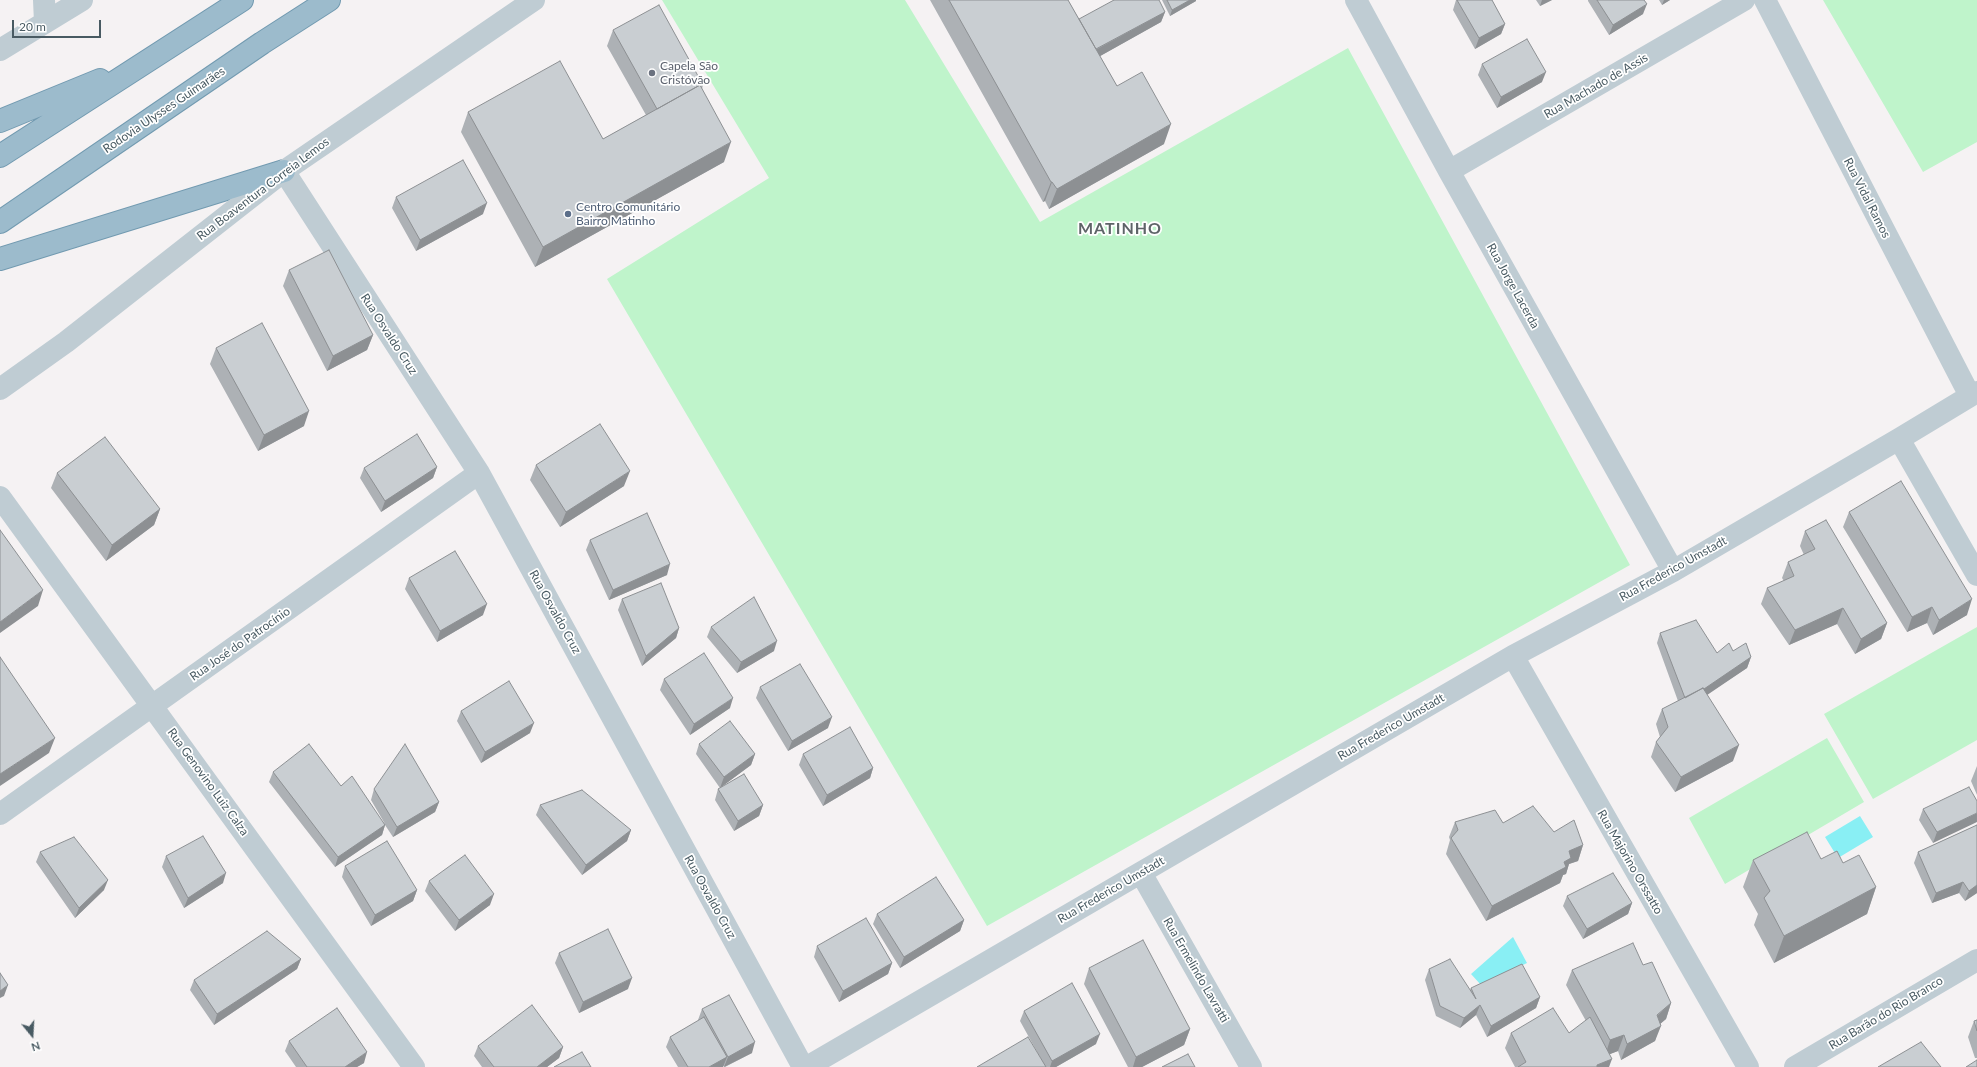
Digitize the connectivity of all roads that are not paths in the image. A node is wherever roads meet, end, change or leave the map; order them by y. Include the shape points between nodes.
1 (44, 0) edge
2 (82, 0) edge
3 (242, 0) edge
4 (329, 0) edge
5 (534, 0) edge
6 (1356, 0) edge
7 (1744, 0) edge
8 (1765, 0) edge
9 (46, 22) junction
10 (0, 50) edge
11 (153, 58) junction
12 (0, 121) edge
13 (0, 156) edge
14 (284, 171) junction
15 (1449, 171) junction
16 (0, 222) edge
17 (0, 259) edge
18 (0, 389) edge
19 (1973, 394) edge
20 (1899, 439) junction
21 (479, 474) junction
22 (0, 497) edge
23 (1673, 571) junction
24 (1977, 575) edge
25 (1513, 656) junction
26 (153, 706) junction
27 (0, 814) edge
28 (1141, 873) junction
29 (1977, 960) edge
30 (414, 1067) edge
31 (803, 1067) edge
32 (807, 1067) edge
33 (1251, 1067) edge
34 (1748, 1067) edge
35 (1795, 1067) edge

1 - 9 street
2 - 9 street
3 - 11 highway
4 - 16 highway, Rodovia Ulysses Guimarães
5 - 14 street, Rua Boaventura Correia Lemos
6 - 15 street, Rua Jorge Lacerda
7 - 15 street, Rua Machado de Assis
8 - 19 street, Rua Vidal Ramos
9 - 10 street
11 - 12 highway
11 - 13 highway
14 - 17 highway
14 - 18 street, Rua Boaventura Correia Lemos via 66,342
14 - 21 street, Rua Osvaldo Cruz
15 - 23 street, Rua Jorge Lacerda
19 - 20 street, Rua Frederico Umstadt
20 - 23 street, Rua Frederico Umstadt
20 - 24 street
21 - 26 street, Rua José do Patrocínio
21 - 31 street, Rua Osvaldo Cruz
22 - 26 street, Rua Genovino Luiz Calza
23 - 25 street, Rua Frederico Umstadt
25 - 28 street, Rua Frederico Umstadt
25 - 34 street, Rua Majorino Orssatto
26 - 27 street, Rua José do Patrocínio
26 - 30 street, Rua Genovino Luiz Calza
28 - 32 street, Rua Frederico Umstadt
28 - 33 street, Rua Ermelindo Lavratti
29 - 35 street, Rua Barão do Rio Branco

